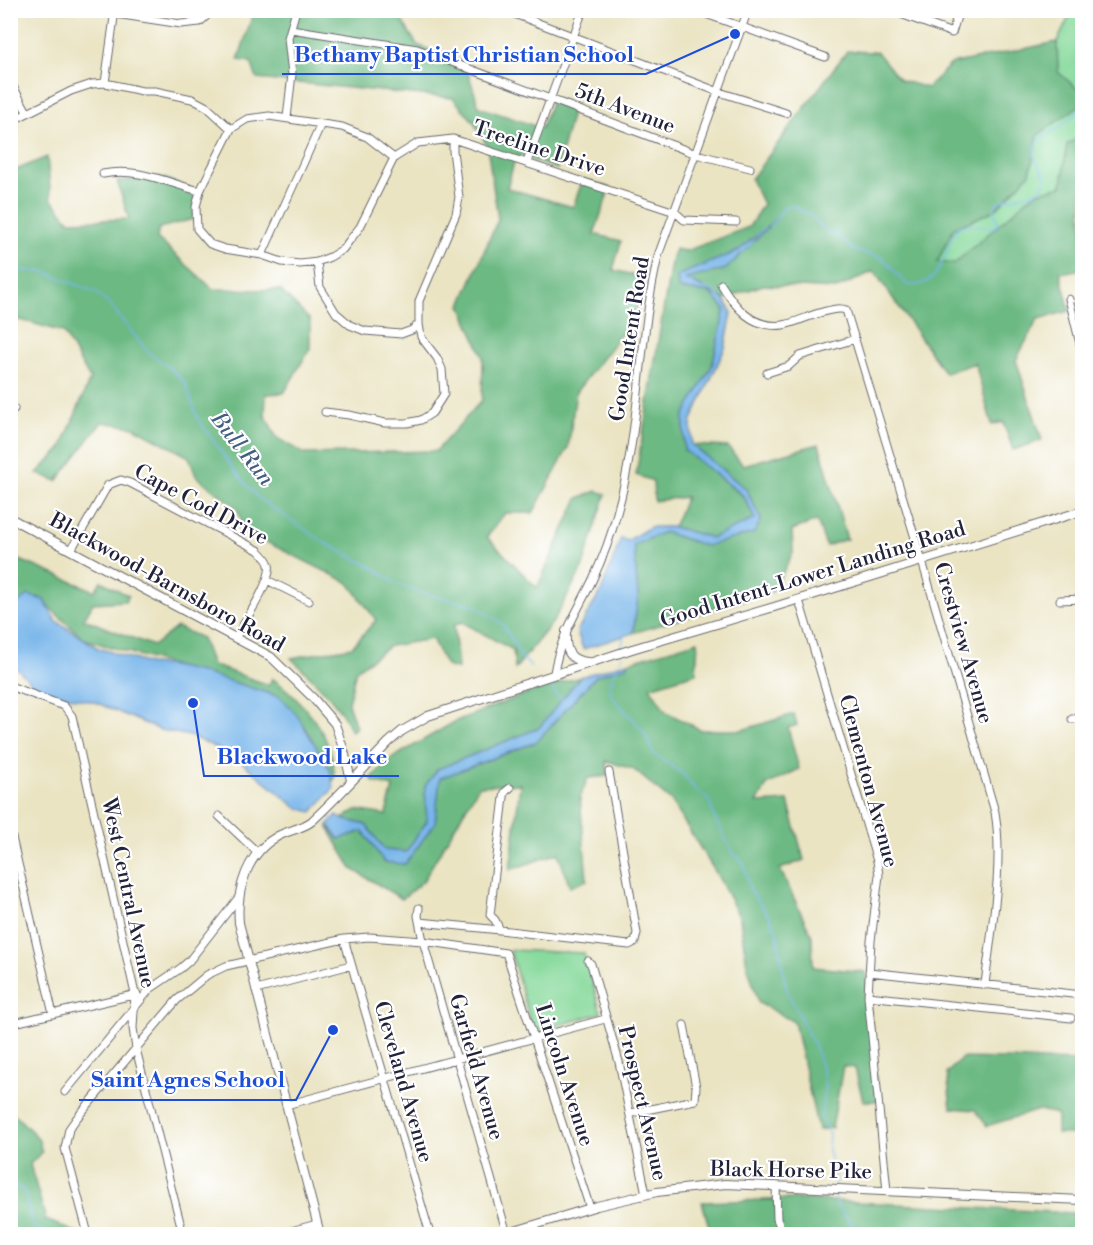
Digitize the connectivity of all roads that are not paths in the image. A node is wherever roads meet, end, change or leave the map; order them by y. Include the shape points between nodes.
1 (90, 10) edge
2 (213, 10) edge
3 (296, 10) edge
4 (504, 10) edge
5 (583, 10) edge
6 (694, 10) edge
7 (748, 10) edge
8 (890, 10) edge
9 (959, 10) edge
10 (115, 12) edge
11 (291, 29) junction
12 (741, 29) junction
13 (573, 37) junction
14 (825, 57) dead end
15 (10, 81) edge
16 (105, 83) junction
17 (719, 92) junction
18 (550, 97) junction
19 (27, 112) junction
20 (786, 113) dead end
21 (287, 118) junction
22 (10, 122) edge
23 (321, 124) junction
24 (231, 129) junction
25 (453, 139) junction
26 (696, 154) junction
27 (394, 158) junction
28 (527, 162) junction
29 (750, 168) dead end
30 (103, 174) dead end
31 (200, 191) junction
32 (675, 212) junction
33 (736, 222) dead end
34 (262, 255) junction
35 (317, 262) junction
36 (721, 284) dead end
37 (1069, 299) dead end
38 (419, 324) junction
39 (855, 339) junction
40 (1083, 352) edge
41 (767, 373) dead end
42 (325, 412) dead end
43 (1083, 512) edge
44 (10, 518) edge
45 (71, 550) junction
46 (922, 561) junction
47 (267, 580) junction
48 (1083, 598) edge
49 (799, 600) junction
50 (1060, 600) dead end
51 (309, 601) dead end
52 (566, 631) junction
53 (236, 637) junction
54 (592, 662) junction
55 (554, 673) junction
56 (10, 686) edge
57 (1083, 718) edge
58 (1072, 719) dead end
59 (609, 772) dead end
60 (351, 780) junction
61 (510, 788) dead end
62 (219, 816) dead end
63 (10, 829) edge
64 (258, 853) junction
65 (239, 897) junction
66 (419, 908) dead end
67 (420, 922) junction
68 (500, 930) junction
69 (344, 939) junction
70 (423, 941) junction
71 (588, 961) dead end
72 (248, 963) junction
73 (351, 965) junction
74 (869, 972) junction
75 (985, 985) junction
76 (150, 989) junction
77 (256, 990) junction
78 (135, 994) junction
79 (1083, 995) edge
80 (868, 996) junction
81 (133, 1010) junction
82 (53, 1014) junction
83 (1071, 1018) dead end
84 (605, 1019) junction
85 (10, 1024) edge
86 (684, 1025) dead end
87 (534, 1038) junction
88 (136, 1048) junction
89 (457, 1059) junction
90 (385, 1078) junction
91 (65, 1092) dead end
92 (286, 1105) junction
93 (631, 1113) junction
94 (776, 1186) junction
95 (887, 1191) junction
96 (646, 1194) junction
97 (1083, 1200) edge
98 (590, 1208) junction
99 (317, 1224) junction
100 (88, 1234) edge
101 (183, 1234) edge
102 (280, 1234) edge
103 (320, 1234) edge
104 (430, 1234) edge
105 (506, 1234) edge
106 (783, 1234) edge

1 - 10 street
2 - 10 street via 194,24
3 - 11 street
4 - 13 street
5 - 13 street
6 - 12 street
7 - 12 street, Good Intent Road
8 - 9 street via 952,33
10 - 16 street
11 - 18 street, 5th Avenue via 417,49
11 - 21 street via 288,45 292,74
12 - 14 street
12 - 17 street, Good Intent Road
13 - 17 street
13 - 18 street
15 - 19 street
16 - 19 street via 81,87
16 - 24 street via 192,99
17 - 20 street
17 - 26 street, Good Intent Road
18 - 26 street, 5th Avenue
18 - 28 street
19 - 22 street
21 - 23 street
21 - 24 street via 256,117
23 - 27 street via 356,131
23 - 34 street
24 - 31 street
25 - 27 street, Treeline Drive via 418,143
25 - 28 street, Treeline Drive
25 - 38 street via 459,197 456,214 419,302
26 - 29 street, 5th Avenue
26 - 32 street, Good Intent Road
27 - 35 street via 355,234 343,249
28 - 32 street, Treeline Drive
30 - 31 street via 138,173
31 - 34 street via 196,215 201,236 210,244
32 - 33 street, Treeline Drive via 684,220
32 - 52 street, Good Intent Road via 652,283 631,443 617,513 600,564
34 - 35 street via 282,262
35 - 38 street via 320,287 336,314 350,325 365,331 401,334
36 - 39 street, Crestview Avenue via 744,314 769,325 784,325 829,310 846,310
37 - 40 street
38 - 42 street via 421,337 442,369 444,394 432,413 421,420 385,423
39 - 41 street via 800,356 789,366
39 - 46 street, Crestview Avenue
43 - 46 main road, Good Intent-Lower Landing Road
44 - 45 main road, Blackwood-Barnsboro Road
45 - 47 street, Cape Cod Drive via 104,489 121,480 258,550 269,564
45 - 53 main road, Blackwood-Barnsboro Road
46 - 49 main road, Good Intent-Lower Landing Road
46 - 75 street, Crestview Avenue via 999,833
47 - 51 street
47 - 53 street, Cape Cod Drive
48 - 50 street
49 - 54 main road, Good Intent-Lower Landing Road
49 - 74 street, Clementon Avenue via 877,861
52 - 54 main road via 569,655
52 - 55 street, Good Intent Road
53 - 60 main road, Blackwood-Barnsboro Road via 280,665 327,714 340,736
54 - 55 main road, Good Intent-Lower Landing Road
55 - 60 main road, Good Intent-Lower Landing Road via 413,723
56 - 78 street, West Central Avenue via 59,704 72,716
57 - 58 street
59 - 68 street via 637,938 629,945
60 - 64 main road, Good Intent-Lower Landing Road via 314,818 274,838
61 - 68 street via 504,797 490,915
62 - 64 street
63 - 82 street
64 - 65 main road via 244,875
65 - 72 main road via 239,922
65 - 76 street via 189,961
66 - 67 street, Garfield Avenue
67 - 68 street
67 - 70 street, Garfield Avenue
69 - 70 street
69 - 72 street
69 - 73 street, Cleveland Avenue
70 - 87 street, Lincoln Avenue via 506,952
70 - 89 street, Garfield Avenue
71 - 84 street, Prospect Avenue
72 - 77 main road
72 - 88 street via 226,966 207,975 177,1000
73 - 77 street
73 - 90 street, Cleveland Avenue
74 - 75 street
74 - 80 street, Clementon Avenue
75 - 79 street
76 - 78 street
76 - 81 street
77 - 92 main road
78 - 81 street, West Central Avenue
78 - 82 street
80 - 83 street
80 - 95 street, Clementon Avenue
81 - 88 street, West Central Avenue
81 - 91 street
82 - 85 street
84 - 87 street
84 - 93 street, Prospect Avenue
86 - 93 street via 695,1100
87 - 89 street
87 - 98 street, Lincoln Avenue
88 - 100 street via 76,1119 65,1140
88 - 101 street, West Central Avenue
89 - 90 street
89 - 105 street, Garfield Avenue
90 - 92 street
90 - 104 street, Cleveland Avenue
92 - 99 main road
93 - 96 street, Prospect Avenue
94 - 95 main road, Black Horse Pike
94 - 96 main road, Black Horse Pike via 725,1184
94 - 106 street via 777,1219
95 - 97 main road, Black Horse Pike
96 - 98 main road, Black Horse Pike
98 - 105 main road, Black Horse Pike
99 - 102 street
99 - 103 main road

